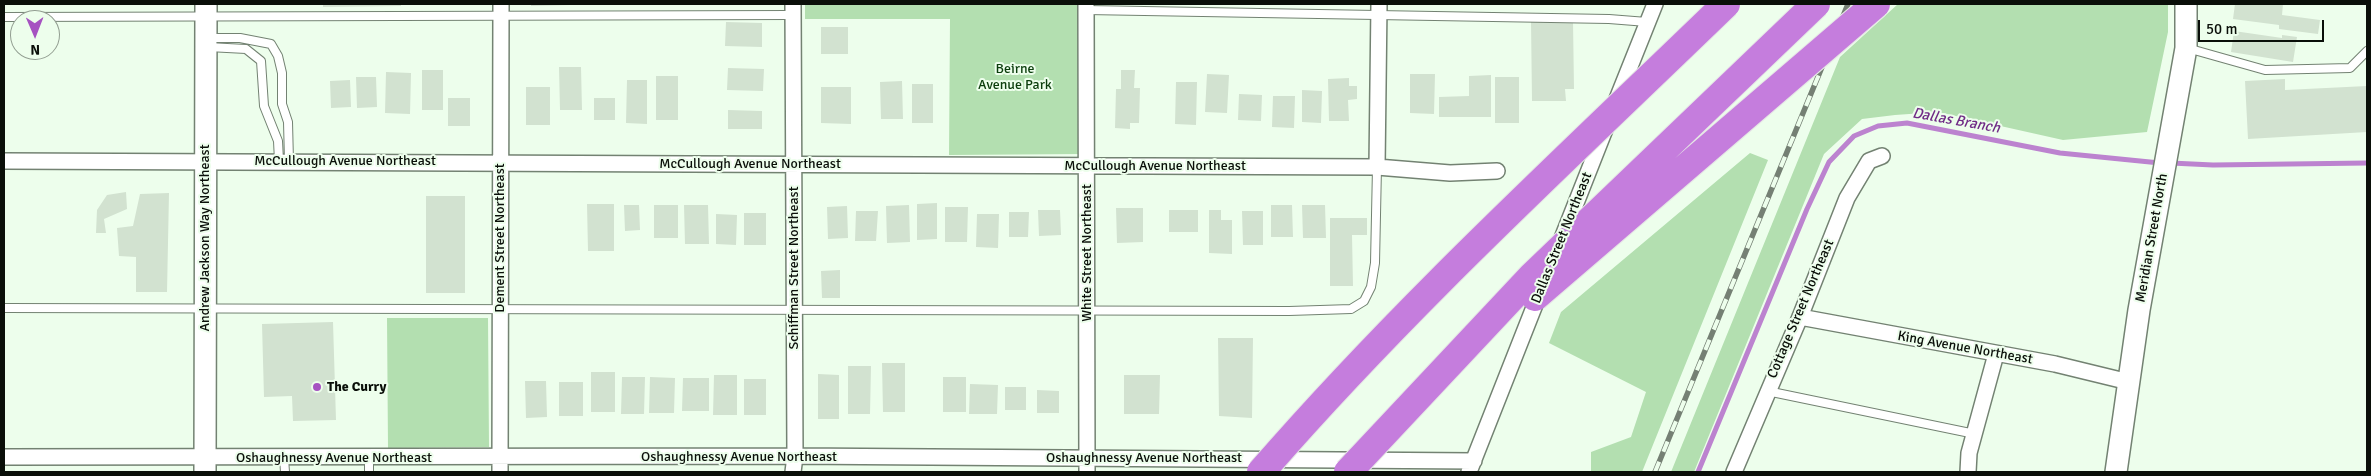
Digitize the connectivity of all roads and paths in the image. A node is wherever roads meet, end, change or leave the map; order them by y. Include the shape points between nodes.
1 (1655, 4) edge
2 (1726, 4) edge
3 (1816, 4) edge
4 (1876, 4) edge
5 (2186, 4) edge
6 (1086, 7) edge
7 (793, 9) edge
8 (1379, 9) edge
9 (501, 10) edge
10 (4, 17) edge
11 (1647, 22) junction
12 (206, 27) edge
13 (2186, 48) junction
14 (2367, 51) edge
15 (1882, 156) dead end
16 (4, 161) edge
17 (205, 161) junction
18 (284, 161) junction
19 (500, 162) junction
20 (793, 164) junction
21 (1087, 166) junction
22 (1377, 167) junction
23 (1497, 171) dead end
24 (4, 308) edge
25 (205, 308) junction
26 (500, 308) junction
27 (794, 310) junction
28 (1087, 310) junction
29 (1800, 317) junction
30 (1996, 354) junction
31 (2129, 382) junction
32 (1767, 390) junction
33 (1404, 411) junction
34 (1975, 434) junction
35 (795, 456) junction
36 (4, 457) edge
37 (205, 465) edge
38 (284, 465) edge
39 (369, 465) edge
40 (500, 465) edge
41 (1087, 465) edge
42 (1376, 466) edge
43 (1471, 467) edge
44 (793, 472) edge
45 (1261, 472) edge
46 (1348, 472) edge
47 (1734, 472) edge
48 (1968, 472) edge
49 (2116, 472) edge

1 - 11 street, Dallas Street Northeast
2 - 45 highway, bridge via 1461,259 1311,414
3 - 33 highway, bridge via 1532,276
4 - 33 highway, bridge
5 - 13 street, Meridian Street North
6 - 8 lane
6 - 21 street, White Street Northeast
7 - 9 lane
7 - 20 street, Schiffman Street Northeast
8 - 11 lane
8 - 22 street
9 - 12 lane
9 - 19 street, Dement Street Northeast
10 - 12 lane
11 - 43 street, Dallas Street Northeast
12 - 17 street, Andrew Jackson Way Northeast
12 - 18 lane via 246,49 261,62 264,106
12 - 18 lane via 271,44 278,56 282,73 282,104 288,122
13 - 14 lane via 2265,70 2350,68
13 - 31 street, Meridian Street North
15 - 29 street, Cottage Street Northeast via 1869,161 1847,198
16 - 17 street, McCullough Avenue Northeast
17 - 18 street, McCullough Avenue Northeast
17 - 25 street, Andrew Jackson Way Northeast
18 - 19 street, McCullough Avenue Northeast
19 - 20 street, McCullough Avenue Northeast
19 - 26 street, Dement Street Northeast
20 - 21 street, McCullough Avenue Northeast
20 - 27 street, Schiffman Street Northeast
21 - 22 street, McCullough Avenue Northeast
21 - 28 street, White Street Northeast
22 - 23 street, McCullough Avenue Northeast via 1450,173
22 - 28 lane via 1375,263 1371,287 1364,301 1351,309
24 - 25 lane
25 - 26 lane
25 - 37 street, Andrew Jackson Way Northeast
26 - 27 lane
26 - 40 street, Dement Street Northeast
27 - 28 lane
27 - 35 street, Schiffman Street Northeast
28 - 41 street, White Street Northeast
29 - 30 street, King Avenue Northeast
29 - 32 street, Cottage Street Northeast
30 - 31 street, King Avenue Northeast via 2056,364
30 - 34 street
31 - 49 street, Meridian Street North
32 - 34 lane
32 - 47 street, Cottage Street Northeast
33 - 46 highway, bridge
34 - 48 street
35 - 40 street, Oshaughnessy Avenue Northeast
35 - 41 street, Oshaughnessy Avenue Northeast
35 - 44 street, Schiffman Street Northeast
36 - 37 street, Oshaughnessy Avenue Northeast
37 - 38 street, Oshaughnessy Avenue Northeast
38 - 39 street, Oshaughnessy Avenue Northeast
39 - 40 street, Oshaughnessy Avenue Northeast
41 - 42 street, Oshaughnessy Avenue Northeast
42 - 43 street, Oshaughnessy Avenue Northeast

